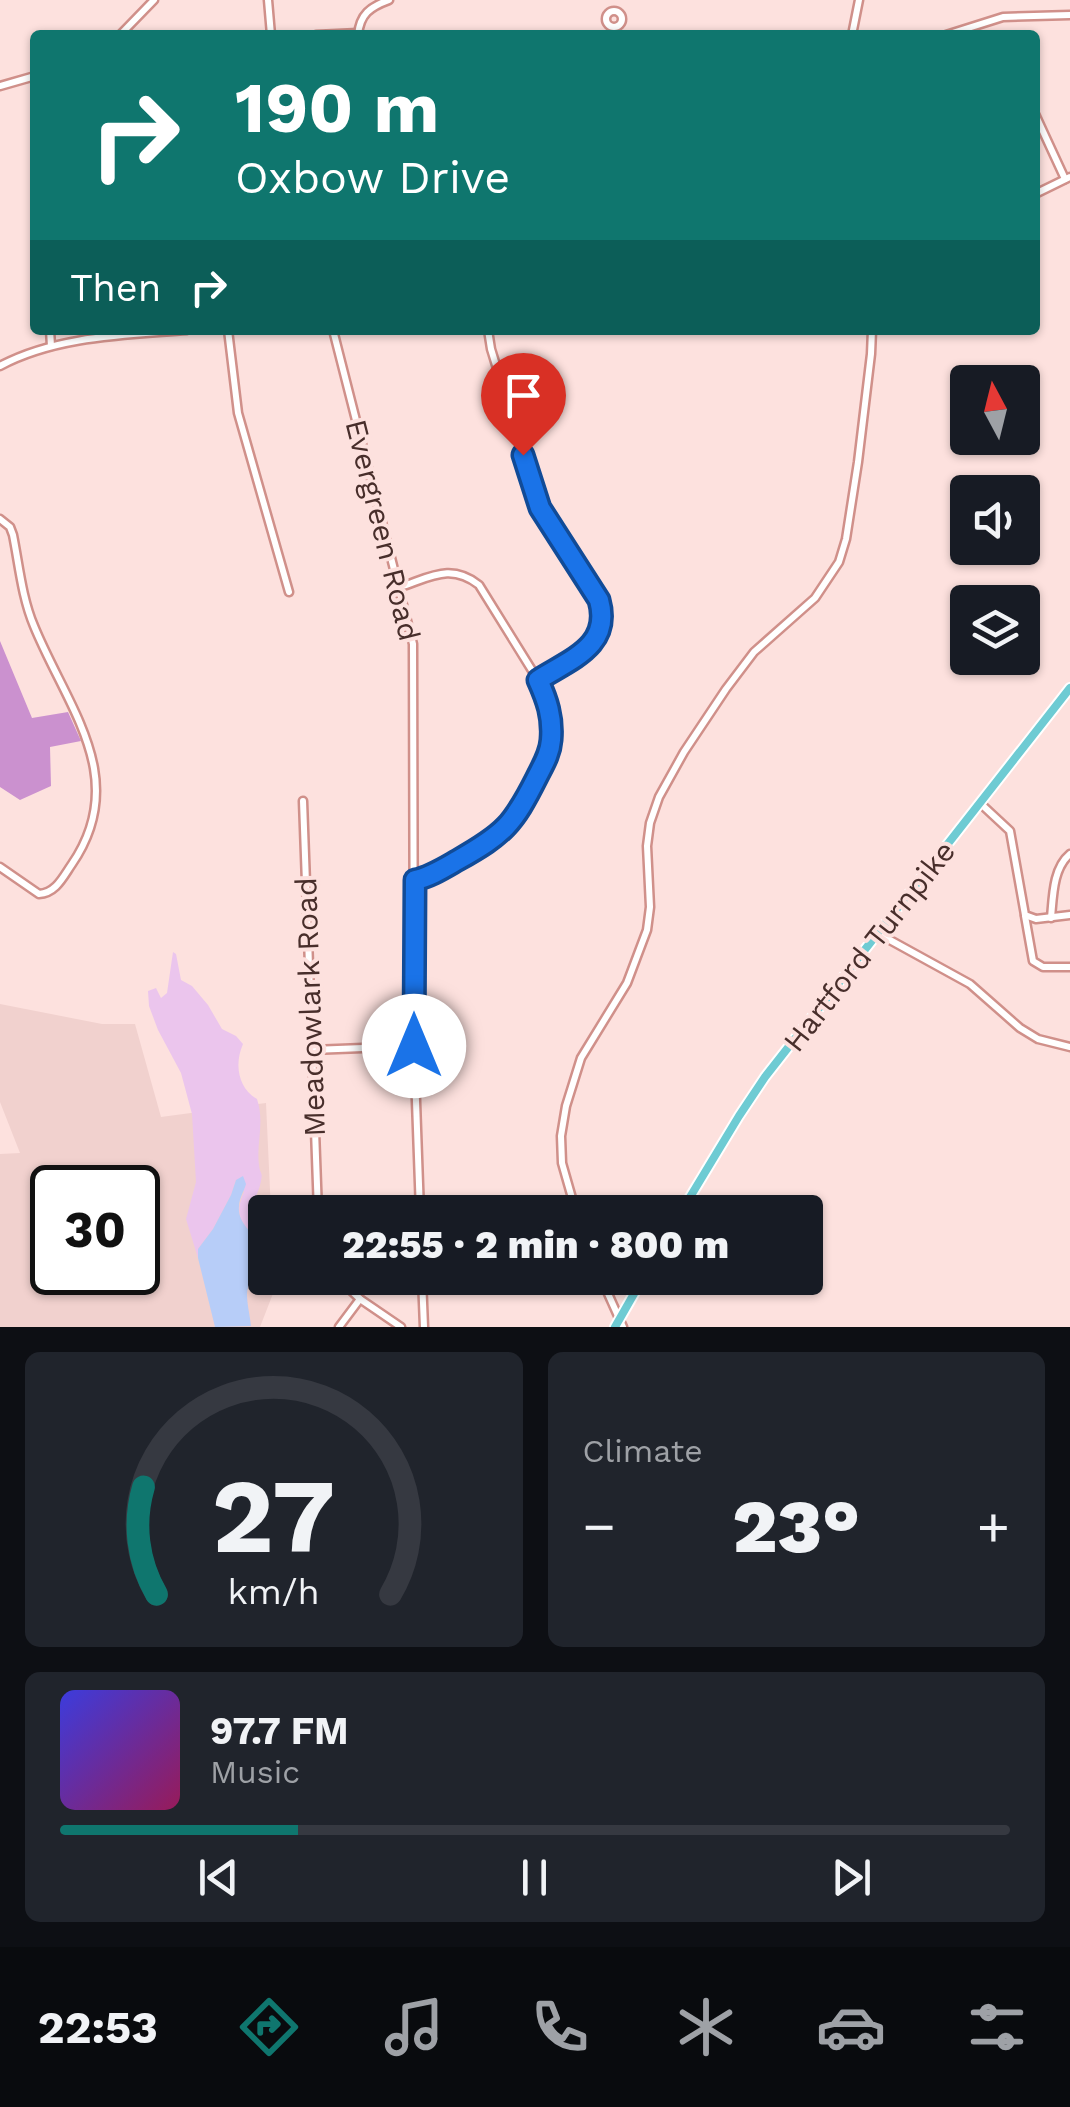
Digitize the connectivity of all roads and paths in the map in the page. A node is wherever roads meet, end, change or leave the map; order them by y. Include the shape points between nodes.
1 (154, 0) edge
2 (268, 0) edge
3 (389, 0) edge
4 (858, 0) edge
5 (1070, 14) edge
6 (129, 26) junction
7 (125, 30) edge
8 (133, 30) edge
9 (271, 30) edge
10 (359, 30) edge
11 (853, 30) edge
12 (961, 30) edge
13 (30, 78) edge
14 (0, 86) edge
15 (1040, 124) edge
16 (1068, 178) edge
17 (1040, 192) edge
18 (50, 335) edge
19 (145, 335) edge
20 (229, 335) edge
21 (334, 335) edge
22 (489, 335) edge
23 (872, 335) edge
24 (51, 346) junction
25 (0, 366) edge
26 (0, 519) edge
27 (400, 587) junction
28 (289, 592) dead end
29 (538, 680) junction
30 (1070, 688) edge
31 (302, 802) dead end
32 (982, 804) junction
33 (1070, 854) edge
34 (0, 867) edge
35 (415, 880) junction
36 (1025, 915) junction
37 (1070, 915) edge
38 (1051, 918) junction
39 (879, 934) junction
40 (1070, 967) edge
41 (414, 1046) junction
42 (1070, 1047) edge
43 (312, 1050) junction
44 (317, 1195) edge
45 (419, 1195) edge
46 (571, 1195) edge
47 (692, 1195) edge
48 (356, 1295) edge
49 (423, 1295) edge
50 (608, 1295) edge
51 (634, 1295) edge
52 (360, 1299) junction
53 (619, 1324) edge
54 (338, 1327) edge
55 (400, 1327) edge
56 (424, 1327) edge

1 - 6 street
2 - 9 street
3 - 10 street via 366,12
4 - 11 street
5 - 12 street via 1003,16
6 - 7 street
6 - 8 street
13 - 14 street
15 - 16 street
16 - 17 street
18 - 24 street
19 - 24 street
20 - 28 street via 242,430
21 - 27 street, Evergreen Road
22 - 29 street via 540,508 602,612 597,639
23 - 46 street via 839,562 814,598 754,652 726,688 654,810 646,930 622,992 582,1058 566,1106 562,1163
24 - 25 street
26 - 34 street via 10,527 32,622 83,730 95,772 94,818 84,846 54,888 40,894
27 - 29 street via 452,572 466,575 479,585
27 - 35 street, Evergreen Road via 414,644
29 - 35 street via 549,703 550,751 525,801 492,840
30 - 32 main road, Hartford Turnpike
31 - 43 street, Meadowlark Road
32 - 36 street via 1010,831
32 - 39 main road, Hartford Turnpike
33 - 38 street via 1055,879
35 - 41 street, Evergreen Road
36 - 38 street
36 - 40 street via 1032,961
37 - 38 street
39 - 42 street via 970,984 1038,1039
39 - 47 main road, Hartford Turnpike via 765,1078
41 - 43 street
41 - 45 street, Evergreen Road
43 - 44 street, Meadowlark Road
48 - 52 street
49 - 56 street
50 - 53 street
51 - 53 main road
52 - 54 street
52 - 55 street

